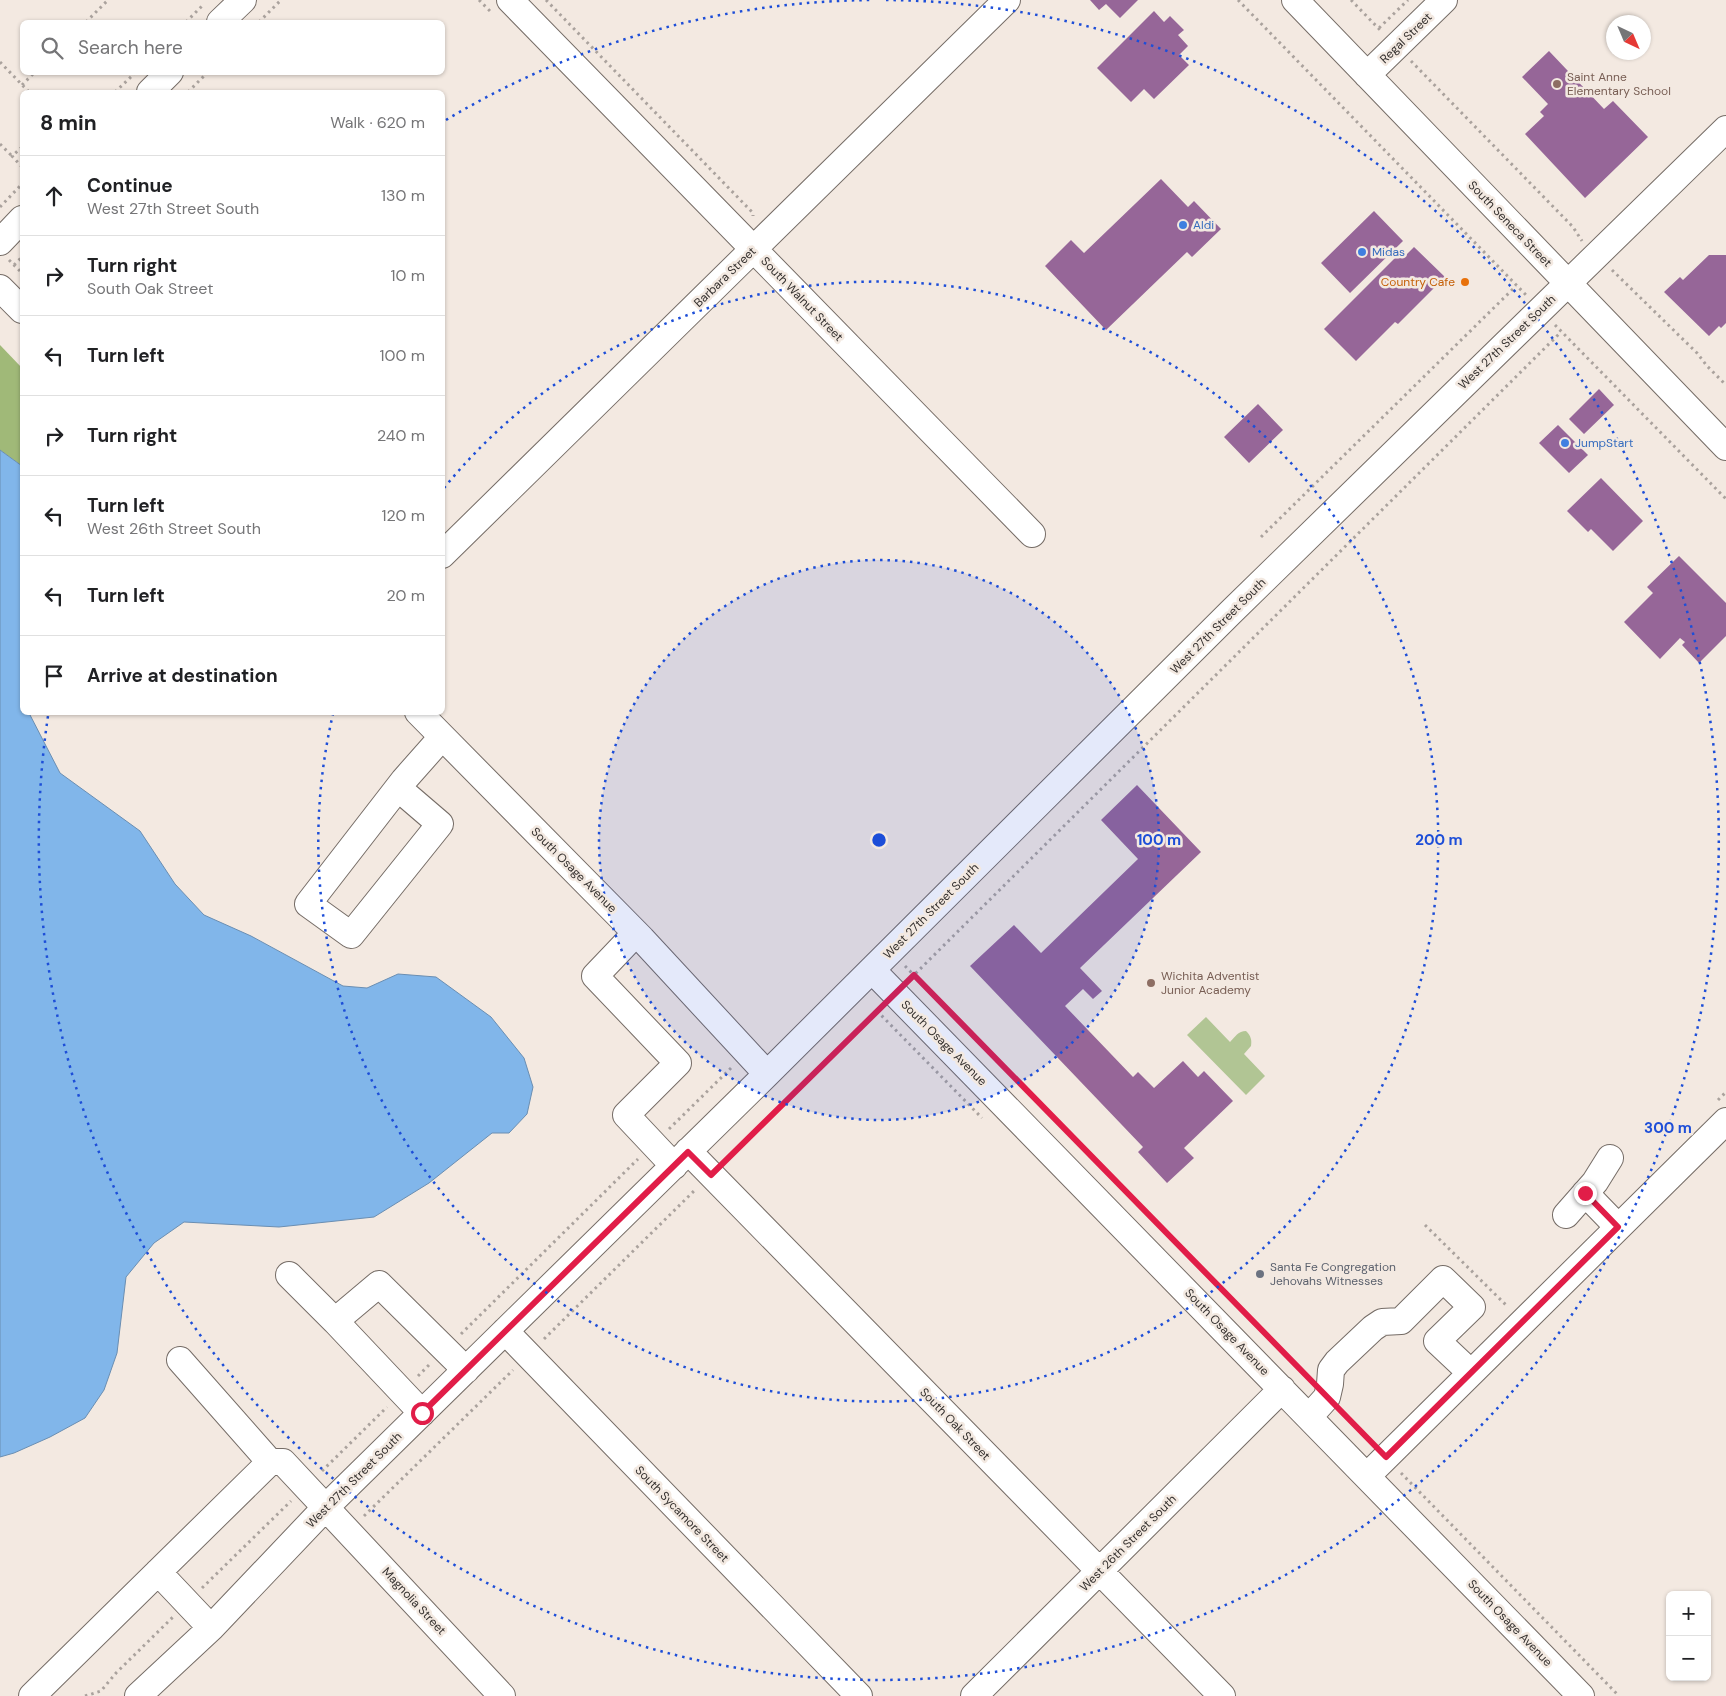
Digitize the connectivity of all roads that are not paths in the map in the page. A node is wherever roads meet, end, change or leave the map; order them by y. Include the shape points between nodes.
1 (243, 0) edge
2 (510, 0) edge
3 (1007, 0) edge
4 (1294, 0) edge
5 (1444, 0) edge
6 (222, 20) edge
7 (167, 75) edge
8 (1367, 75) junction
9 (152, 90) edge
10 (1726, 129) edge
11 (20, 221) edge
12 (0, 242) edge
13 (754, 249) junction
14 (1567, 283) junction
15 (0, 288) edge
16 (20, 308) edge
17 (1726, 447) edge
18 (1032, 534) dead end
19 (445, 552) edge
20 (421, 715) edge
21 (442, 737) junction
22 (398, 788) junction
23 (636, 933) junction
24 (872, 970) junction
25 (767, 1074) junction
26 (1726, 1121) edge
27 (1610, 1158) dead end
28 (681, 1159) junction
29 (1585, 1193) junction
30 (1566, 1215) dead end
31 (1618, 1227) junction
32 (289, 1275) dead end
33 (1401, 1320) junction
34 (335, 1321) junction
35 (505, 1331) junction
36 (1437, 1341) junction
37 (180, 1360) dead end
38 (466, 1370) junction
39 (1471, 1373) junction
40 (1282, 1389) junction
41 (422, 1413) junction
42 (1309, 1417) junction
43 (270, 1462) junction
44 (1367, 1476) junction
45 (326, 1507) junction
46 (158, 1572) junction
47 (1099, 1572) junction
48 (211, 1628) junction
49 (32, 1696) edge
50 (138, 1696) edge
51 (502, 1696) edge
52 (859, 1696) edge
53 (974, 1696) edge
54 (1222, 1696) edge
55 (1581, 1696) edge

1 - 6 street
2 - 13 street, South Walnut Street
3 - 13 street, Barbara Street
4 - 8 street, South Seneca Street
5 - 8 street, Regal Street via 1388,37
7 - 9 street
8 - 14 street, South Seneca Street
10 - 14 street, West 27th Street South
11 - 12 street
13 - 18 street, South Walnut Street
13 - 19 street, Barbara Street
14 - 17 street, South Seneca Street
14 - 24 street, West 27th Street South
15 - 16 street
20 - 21 street, South Osage Avenue
21 - 22 street
21 - 23 street, South Osage Avenue
22 - 22 street via 308,904 351,935 440,824
23 - 25 street, South Osage Avenue
23 - 28 street, South Oak Street via 595,976 678,1063 626,1115 653,1144
24 - 25 street, West 27th Street South
24 - 40 street, South Osage Avenue
25 - 28 street, West 27th Street South
26 - 31 street
27 - 29 street
28 - 35 street, West 27th Street South
28 - 47 street, South Oak Street via 711,1175
29 - 30 street
29 - 31 street
31 - 39 street
32 - 34 street
33 - 36 street via 1429,1348
33 - 36 street via 1442,1279 1472,1307
33 - 42 street via 1382,1322 1348,1350 1331,1370 1327,1397
34 - 38 street via 380,1284
34 - 41 street
35 - 38 street, West 27th Street South
35 - 52 street, South Sycamore Street
36 - 39 street
37 - 43 street
38 - 41 street, West 27th Street South
39 - 44 street
40 - 42 street, South Osage Avenue
40 - 47 street, West 26th Street South
41 - 45 street, West 27th Street South
42 - 44 street, South Osage Avenue
43 - 45 street, Magnolia Street via 283,1462
43 - 46 street
44 - 55 street, South Osage Avenue
45 - 48 street, West 27th Street South
45 - 51 street, Magnolia Street
46 - 48 street
46 - 49 street
47 - 53 street, West 26th Street South
47 - 54 street, South Oak Street
48 - 50 street, West 27th Street South

